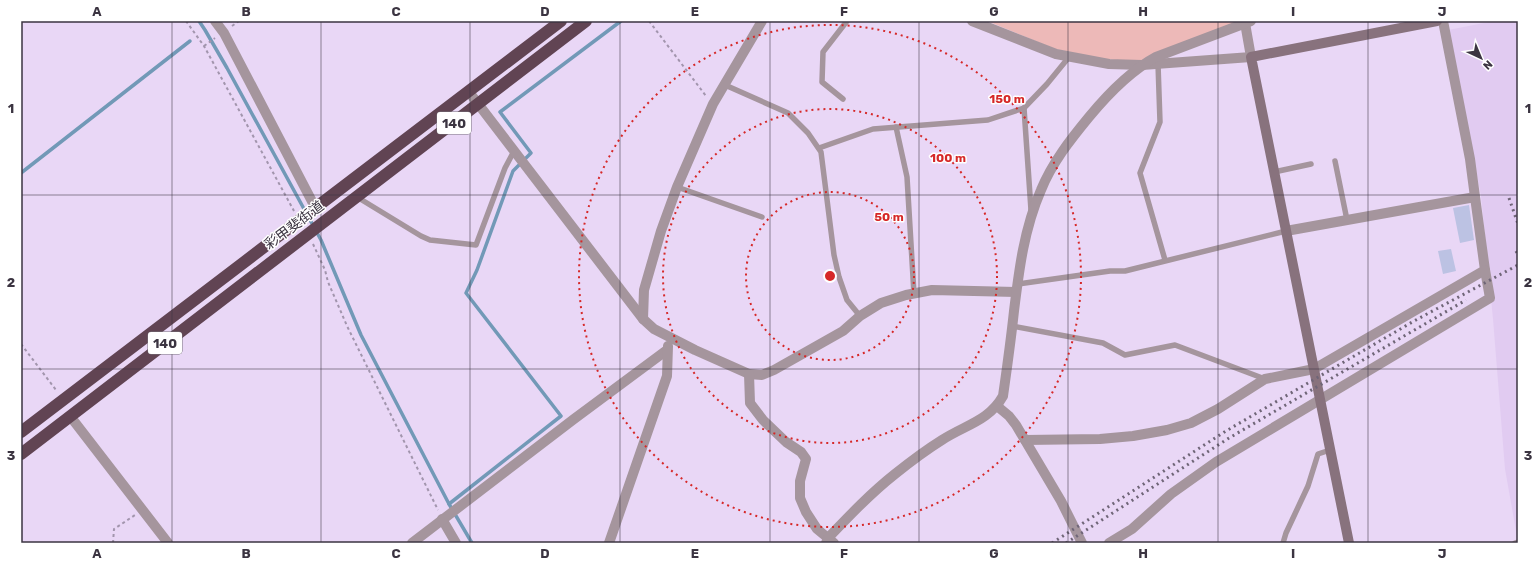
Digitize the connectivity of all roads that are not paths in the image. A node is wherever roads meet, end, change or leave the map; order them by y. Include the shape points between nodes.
1 (215, 21) edge
2 (561, 21) edge
3 (586, 21) edge
4 (762, 21) edge
5 (848, 21) edge
6 (972, 21) edge
7 (1437, 21) edge
8 (1443, 21) edge
9 (1248, 22) edge
10 (1069, 57) junction
11 (1251, 57) junction
12 (1158, 64) junction
13 (1142, 65) junction
14 (725, 85) junction
15 (469, 92) junction
16 (843, 99) dead end
17 (478, 104) junction
18 (1024, 108) junction
19 (896, 127) junction
20 (819, 148) junction
21 (516, 153) junction
22 (1335, 161) dead end
23 (1311, 164) dead end
24 (1274, 172) junction
25 (677, 187) junction
26 (357, 197) junction
27 (1475, 197) junction
28 (315, 210) junction
29 (1031, 214) junction
30 (762, 217) dead end
31 (1347, 220) junction
32 (1286, 231) junction
33 (1165, 260) junction
34 (1485, 270) junction
35 (1017, 288) junction
36 (914, 294) junction
37 (860, 316) junction
38 (643, 319) junction
39 (1012, 326) junction
40 (670, 336) junction
41 (667, 350) junction
42 (1314, 369) junction
43 (749, 374) junction
44 (1265, 379) junction
45 (1320, 399) junction
46 (997, 406) junction
47 (70, 416) junction
48 (21, 432) edge
49 (1025, 440) junction
50 (1330, 450) junction
51 (21, 454) edge
52 (442, 519) junction
53 (830, 541) edge
54 (168, 543) edge
55 (412, 543) edge
56 (456, 543) edge
57 (609, 543) edge
58 (1082, 543) edge
59 (1110, 543) edge
60 (1283, 543) edge
61 (1349, 543) edge

1 - 28 street via 224,33
2 - 15 highway, 彩甲斐街道 / 140
3 - 17 highway, 彩甲斐街道 / 140
4 - 14 street
5 - 16 lane via 823,52 822,82
6 - 10 street
7 - 11 street
8 - 27 street
9 - 11 street
9 - 13 street via 1156,57
10 - 13 street via 1109,64
10 - 18 lane
11 - 12 street
11 - 24 street
12 - 13 street
12 - 33 lane via 1160,122 1140,173
13 - 29 street via 1096,108 1070,140 1047,178
14 - 20 lane via 788,113
14 - 25 street via 713,104
15 - 17 street
15 - 28 highway, 彩甲斐街道 / 140
17 - 21 street
17 - 26 highway, 彩甲斐街道 / 140
18 - 19 lane via 988,120
18 - 29 lane
19 - 20 lane via 873,129
19 - 36 lane via 908,177
20 - 37 lane via 839,277 847,300
21 - 26 lane via 505,168 476,245 425,238
21 - 38 street
22 - 31 lane
23 - 24 lane
24 - 32 street
25 - 30 lane
25 - 38 street via 644,290
26 - 47 highway, 彩甲斐街道 / 140
27 - 31 street
27 - 34 street
28 - 48 highway, 彩甲斐街道 / 140
29 - 35 street via 1025,234
31 - 32 street
32 - 33 lane
32 - 42 street
33 - 35 lane via 1125,271 1110,271
34 - 42 street
34 - 45 street via 1490,298
35 - 36 street via 932,290
35 - 39 street
36 - 37 street via 881,303
37 - 43 street via 843,332 774,370 762,375
38 - 40 street via 654,329
39 - 44 lane via 1103,343 1125,355 1175,345
39 - 46 street via 1003,396
40 - 41 street
40 - 43 street
41 - 52 street
41 - 57 street via 667,376
42 - 44 street
42 - 45 street
43 - 53 street via 750,403 763,420 806,459 800,481 800,498 817,529
44 - 49 street via 1218,409 1191,423 1168,430 1100,439
45 - 50 street
45 - 59 street via 1216,462 1171,494 1132,529
46 - 49 street via 1009,416
46 - 53 street via 987,416 943,439 895,474 858,506
47 - 51 highway, 彩甲斐街道 / 140
47 - 54 street
49 - 58 street
50 - 60 lane via 1318,454 1308,486
50 - 61 street
52 - 55 street
52 - 56 street

